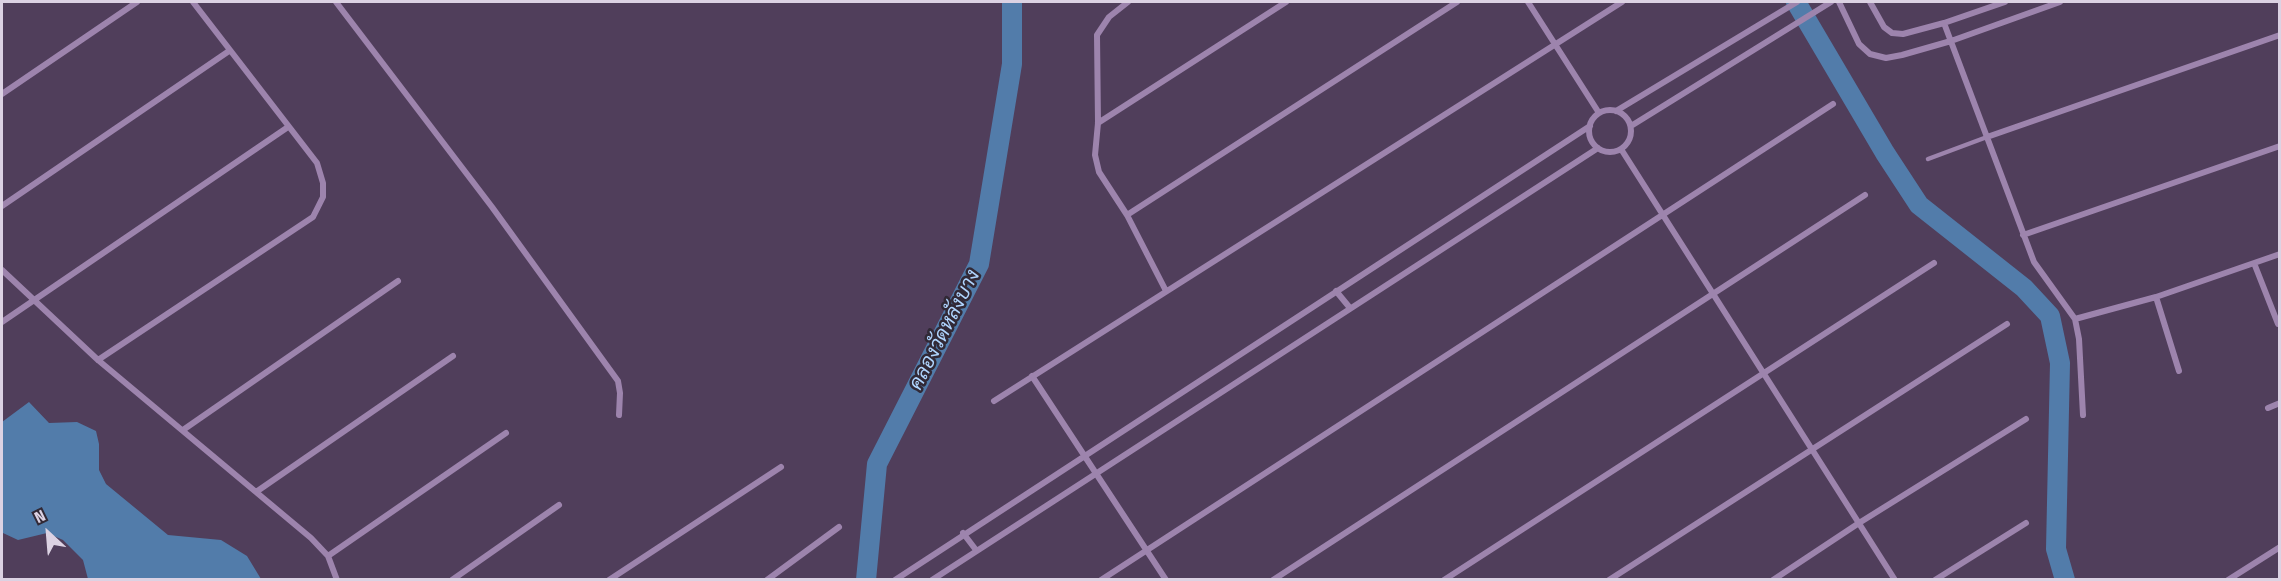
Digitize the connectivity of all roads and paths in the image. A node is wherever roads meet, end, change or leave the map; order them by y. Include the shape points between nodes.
1 (137, 2) edge
2 (193, 2) edge
3 (336, 2) edge
4 (1128, 2) edge
5 (1286, 2) edge
6 (1457, 2) edge
7 (1528, 2) edge
8 (1622, 2) edge
9 (1797, 2) edge
10 (1831, 2) edge
11 (1839, 2) edge
12 (1870, 2) edge
13 (2005, 2) edge
14 (2060, 2) edge
15 (1944, 23) junction
16 (2280, 35) edge
17 (1951, 42) junction
18 (1555, 45) junction
19 (229, 51) junction
20 (2, 94) edge
21 (1833, 104) dead end
22 (1616, 111) junction
23 (1599, 113) junction
24 (1098, 123) junction
25 (1590, 126) junction
26 (1631, 126) junction
27 (288, 127) junction
28 (1988, 137) junction
29 (2280, 146) edge
30 (1598, 148) junction
31 (1621, 149) junction
32 (1928, 159) dead end
33 (1865, 195) dead end
34 (2, 206) edge
35 (1127, 215) junction
36 (1663, 215) junction
37 (2023, 235) junction
38 (2280, 254) edge
39 (1934, 263) dead end
40 (2254, 263) junction
41 (2, 270) edge
42 (398, 281) dead end
43 (1166, 291) junction
44 (1336, 291) junction
45 (1713, 294) junction
46 (2156, 297) junction
47 (33, 301) junction
48 (1350, 308) junction
49 (2075, 319) junction
50 (2, 322) edge
51 (2007, 324) dead end
52 (2278, 324) dead end
53 (453, 356) dead end
54 (98, 360) junction
55 (2179, 371) dead end
56 (1764, 373) junction
57 (1032, 376) junction
58 (994, 401) dead end
59 (2280, 403) edge
60 (2268, 408) dead end
61 (2083, 415) dead end
62 (619, 416) dead end
63 (2026, 419) dead end
64 (183, 430) junction
65 (507, 433) dead end
66 (1812, 449) junction
67 (1084, 455) junction
68 (781, 467) dead end
69 (1096, 473) junction
70 (256, 492) junction
71 (559, 505) dead end
72 (1859, 523) junction
73 (2026, 523) dead end
74 (839, 527) dead end
75 (963, 533) junction
76 (2280, 547) edge
77 (976, 550) junction
78 (1146, 550) junction
79 (328, 556) junction
80 (337, 579) edge
81 (452, 579) edge
82 (609, 579) edge
83 (767, 579) edge
84 (895, 579) edge
85 (932, 579) edge
86 (1101, 579) edge
87 (1166, 579) edge
88 (1273, 579) edge
89 (1444, 579) edge
90 (1609, 579) edge
91 (1773, 579) edge
92 (1894, 579) edge
93 (1935, 579) edge
94 (2228, 579) edge

1 - 20 street
2 - 19 street
3 - 62 street via 618,381
4 - 24 street via 1097,35
5 - 24 street
6 - 35 street
7 - 18 street
8 - 18 street
9 - 22 street
10 - 26 street
11 - 17 street via 1860,44 1870,54 1902,55
12 - 15 street via 1884,27 1892,33 1903,34
13 - 15 street
14 - 17 street
15 - 17 street
16 - 28 street
17 - 28 street
18 - 23 street
18 - 43 street
19 - 27 street
19 - 34 street
21 - 36 street
22 - 23 street
22 - 26 street
23 - 25 street
24 - 35 street via 1095,155 1099,172
25 - 30 street via 1590,138
25 - 44 street
26 - 31 street via 1630,139
27 - 47 street
27 - 54 street via 317,163 323,183 313,217
28 - 32 lane
28 - 37 street
29 - 37 street
30 - 31 street via 1609,152
30 - 48 street
31 - 36 street
33 - 45 street
35 - 43 street
36 - 45 street
36 - 78 street
37 - 49 street via 2034,262
38 - 40 street
39 - 56 street
40 - 46 street
40 - 52 street
41 - 47 street
42 - 64 street
43 - 57 street
44 - 48 street
44 - 67 street
45 - 56 street
45 - 88 street
46 - 49 street
46 - 55 street
47 - 50 street
47 - 54 street
48 - 69 street
49 - 61 street
51 - 66 street
53 - 70 street
54 - 64 street
56 - 66 street
56 - 89 street
57 - 58 street
57 - 67 street
59 - 60 street
63 - 72 street
64 - 70 street
65 - 79 street
66 - 72 street
66 - 90 street
67 - 69 street
67 - 75 street
68 - 82 street
69 - 77 street
69 - 78 street
70 - 79 street
71 - 81 street
72 - 91 street
72 - 92 street
73 - 93 street
74 - 83 street
75 - 77 street
75 - 84 street
76 - 94 street
77 - 85 street
78 - 86 street
78 - 87 street
79 - 80 street

